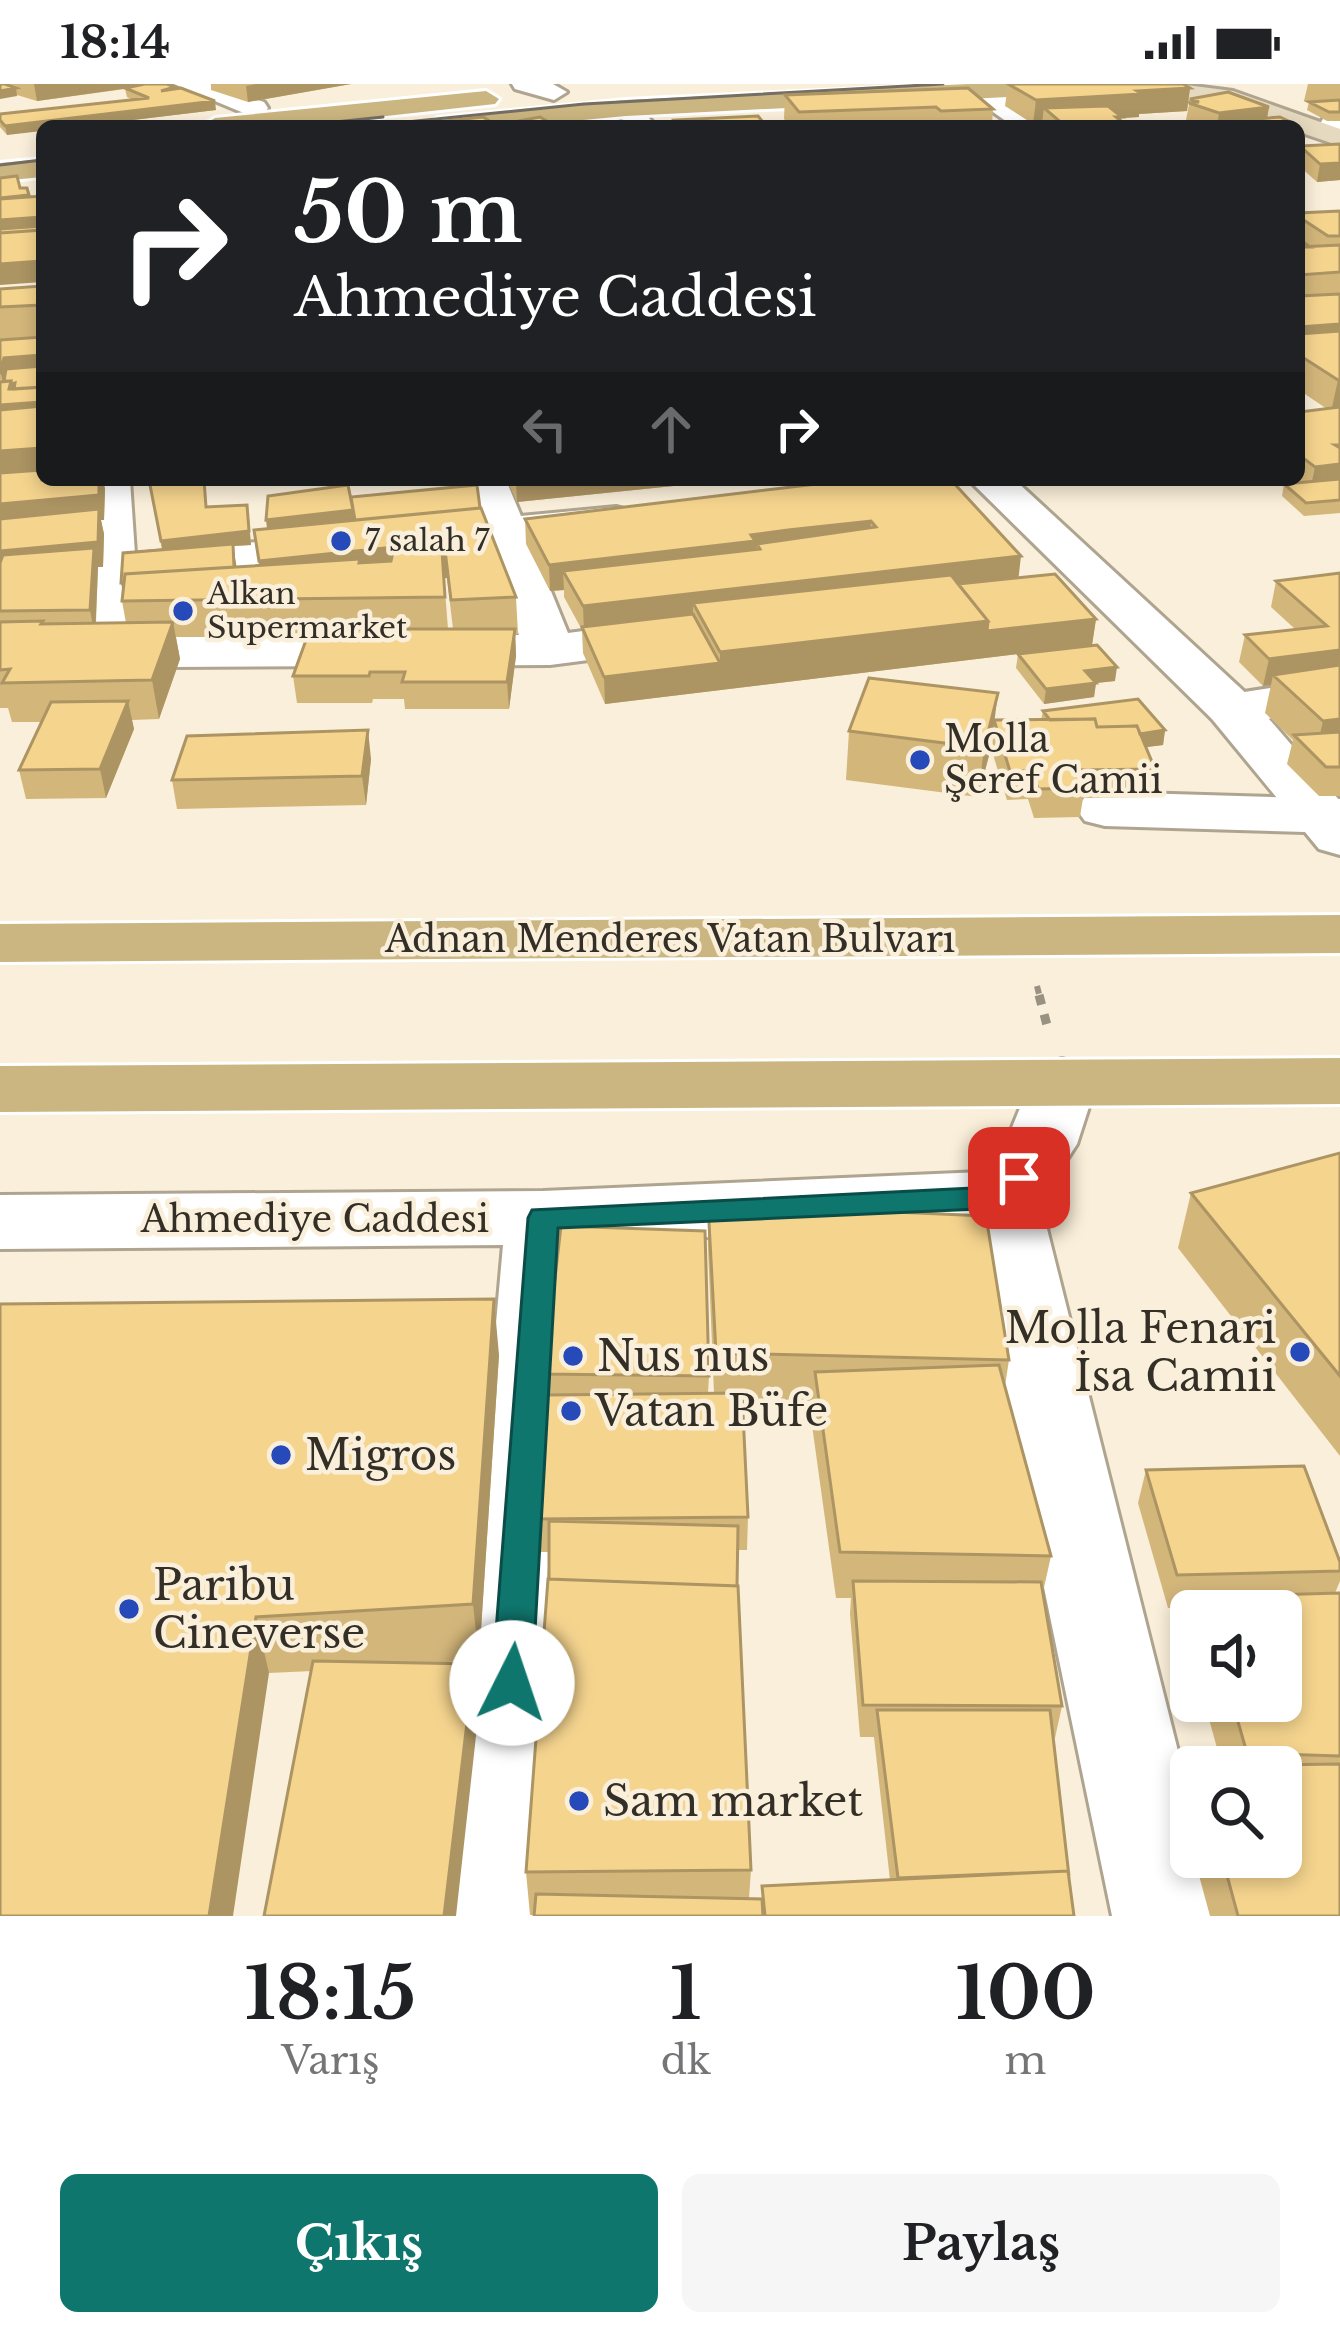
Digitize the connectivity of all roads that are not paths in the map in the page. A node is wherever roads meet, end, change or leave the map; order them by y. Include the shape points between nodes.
1 (524, 84) edge
2 (645, 84) edge
3 (1123, 84) edge
4 (1265, 84) edge
5 (203, 86) edge
6 (974, 87) edge
7 (554, 92) junction
8 (255, 108) dead end
9 (634, 117) edge
10 (274, 120) edge
11 (568, 120) edge
12 (1022, 120) edge
13 (1338, 129) edge
14 (36, 144) edge
15 (0, 148) edge
16 (1340, 154) edge
17 (1305, 156) edge
18 (36, 169) edge
19 (0, 172) edge
20 (487, 486) edge
21 (995, 486) edge
22 (662, 515) edge
23 (100, 526) edge
24 (506, 532) junction
25 (716, 629) edge
26 (106, 650) junction
27 (550, 650) junction
28 (0, 653) edge
29 (1340, 693) edge
30 (1231, 708) junction
31 (1105, 809) dead end
32 (1334, 822) edge
33 (1340, 934) edge
34 (0, 944) edge
35 (1062, 1082) junction
36 (1340, 1082) edge
37 (0, 1089) edge
38 (1001, 1197) junction
39 (543, 1218) junction
40 (0, 1222) edge
41 (496, 1916) edge
42 (1166, 1916) edge

1 - 7 street
2 - 7 main road
3 - 6 main road
3 - 13 main road via 1233,99
4 - 13 main road via 1257,88 1263,98
5 - 8 street
6 - 9 main road
6 - 12 street
7 - 10 main road
9 - 11 main road
14 - 15 main road
16 - 17 street
18 - 19 main road
20 - 24 street
21 - 30 street via 1069,583
22 - 24 street
23 - 24 street
23 - 26 street
24 - 27 street
25 - 27 street
26 - 27 street
26 - 28 street
29 - 30 street
30 - 32 street
31 - 32 street
33 - 34 main road, Adnan Menderes Vatan Bulvarı
35 - 36 main road
35 - 37 main road
35 - 38 street via 1037,1158
38 - 39 street, Ahmediye Caddesi
38 - 42 street
39 - 40 street, Ahmediye Caddesi
39 - 41 street

